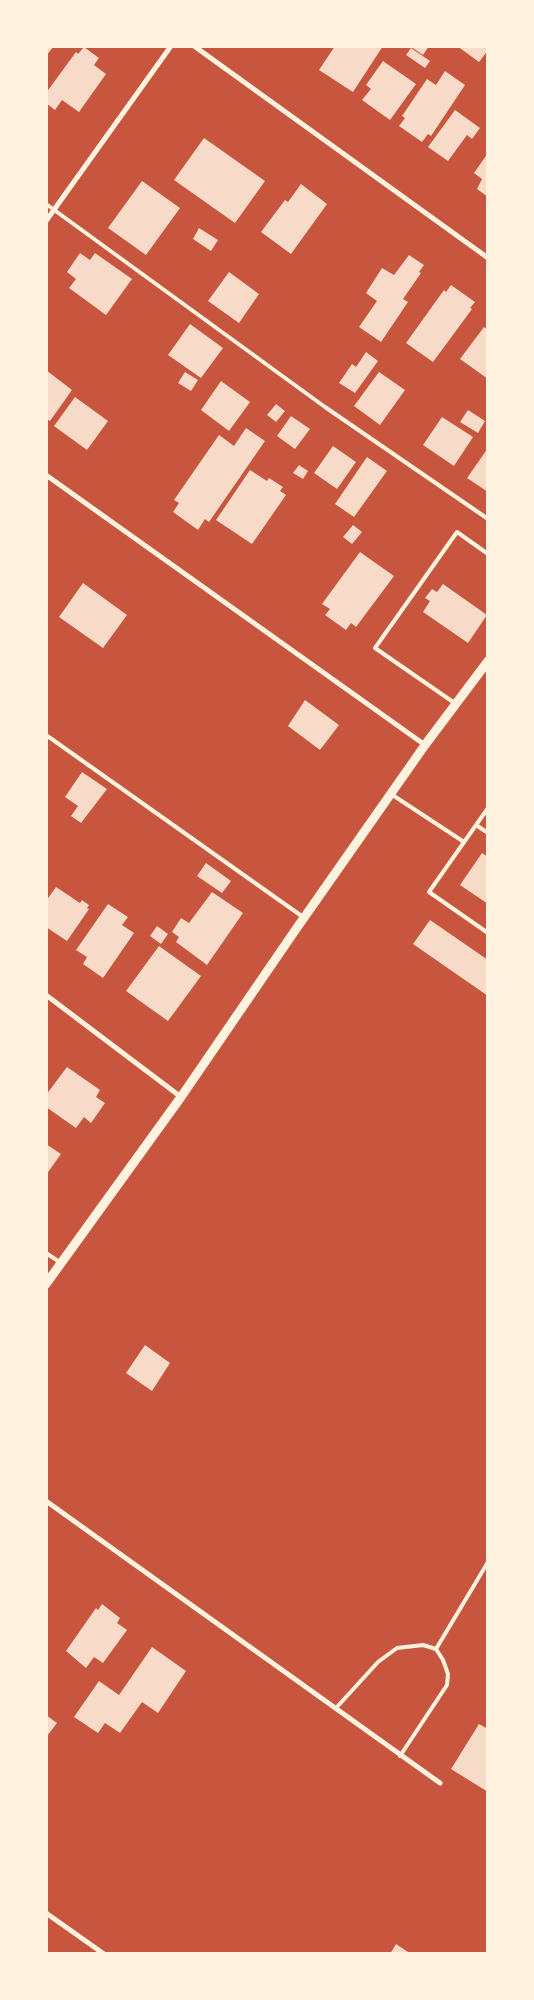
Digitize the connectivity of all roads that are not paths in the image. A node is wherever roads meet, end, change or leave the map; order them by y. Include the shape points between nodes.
1 (171, 46) edge
2 (194, 46) edge
3 (46, 204) edge
4 (54, 210) junction
5 (46, 221) edge
6 (488, 258) edge
7 (46, 475) edge
8 (488, 519) edge
9 (488, 554) edge
10 (488, 661) edge
11 (456, 704) junction
12 (46, 735) edge
13 (425, 746) junction
14 (391, 794) junction
15 (488, 808) edge
16 (476, 825) junction
17 (488, 833) edge
18 (464, 842) junction
19 (304, 918) junction
20 (488, 933) edge
21 (46, 995) edge
22 (181, 1097) junction
23 (46, 1253) edge
24 (61, 1263) junction
25 (46, 1284) edge
26 (46, 1501) edge
27 (488, 1562) edge
28 (436, 1649) junction
29 (336, 1708) junction
30 (400, 1756) junction
31 (440, 1783) dead end
32 (46, 1913) edge
33 (104, 1954) edge

1 - 4 street
2 - 6 street
3 - 4 lane
4 - 5 street
4 - 8 lane via 325,407
7 - 13 street
9 - 11 lane via 457,532 376,648
10 - 11 street
11 - 13 street
12 - 19 lane
13 - 14 street
14 - 18 lane
14 - 19 street
15 - 16 lane
16 - 17 lane
16 - 18 lane
18 - 20 lane via 429,892
19 - 22 street
21 - 22 street
22 - 24 street
23 - 24 lane
24 - 25 street
26 - 29 street
27 - 28 lane
28 - 29 lane via 423,1646 397,1648 378,1662
28 - 30 lane via 448,1674 447,1685
29 - 30 street
30 - 31 street
32 - 33 street

